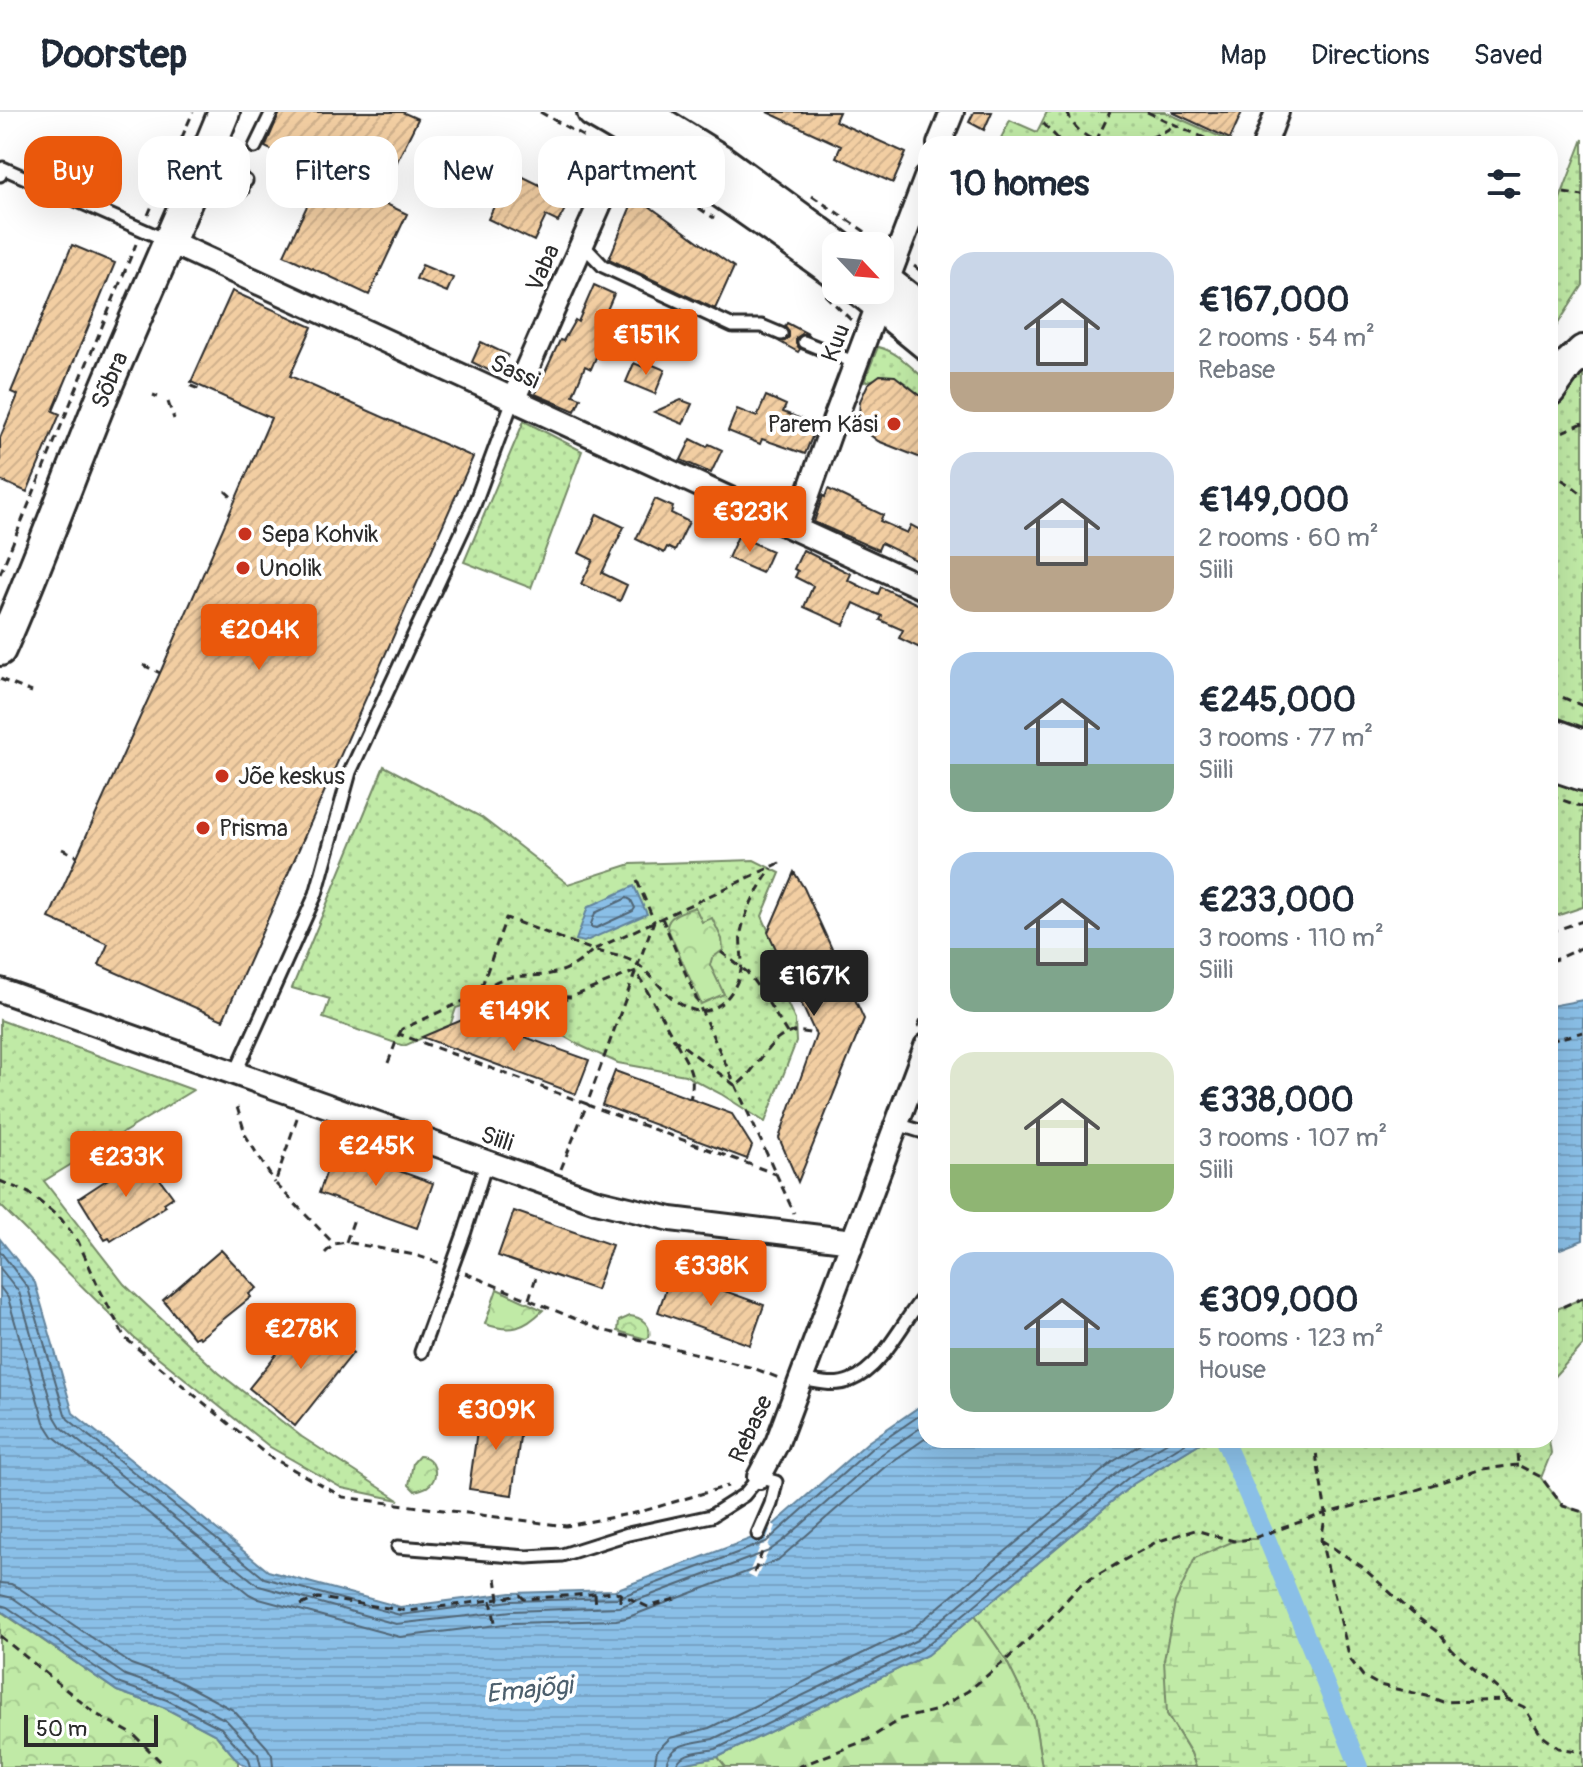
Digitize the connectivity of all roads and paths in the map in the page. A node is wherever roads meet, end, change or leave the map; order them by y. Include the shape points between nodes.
1 (193, 112) edge
2 (224, 112) edge
3 (272, 112) edge
4 (540, 112) edge
5 (593, 112) edge
6 (952, 112) edge
7 (1067, 112) edge
8 (1110, 112) edge
9 (1147, 112) edge
10 (1277, 112) edge
11 (1043, 123) dead end
12 (1175, 125) junction
13 (632, 128) edge
14 (214, 136) edge
15 (942, 136) edge
16 (1055, 136) edge
17 (1085, 136) edge
18 (1098, 136) edge
19 (1155, 136) edge
20 (1200, 136) edge
21 (1268, 136) edge
22 (255, 147) dead end
23 (0, 175) edge
24 (1558, 192) edge
25 (918, 196) edge
26 (1583, 196) edge
27 (184, 208) edge
28 (722, 224) dead end
29 (142, 230) junction
30 (822, 234) edge
31 (170, 242) junction
32 (582, 244) junction
33 (894, 248) edge
34 (822, 276) edge
35 (894, 297) edge
36 (845, 304) edge
37 (873, 304) edge
38 (890, 304) edge
39 (918, 308) edge
40 (868, 333) junction
41 (781, 334) dead end
42 (918, 335) edge
43 (804, 342) dead end
44 (1583, 351) edge
45 (856, 363) junction
46 (1558, 379) edge
47 (191, 386) dead end
48 (199, 389) dead end
49 (513, 400) junction
50 (168, 402) dead end
51 (174, 419) dead end
52 (1583, 423) edge
53 (1558, 434) edge
54 (1558, 477) edge
55 (225, 491) dead end
56 (1583, 495) edge
57 (235, 500) dead end
58 (796, 528) junction
59 (0, 574) edge
60 (918, 585) edge
61 (0, 650) edge
62 (143, 665) dead end
63 (160, 673) dead end
64 (0, 679) edge
65 (32, 692) dead end
66 (1558, 695) edge
67 (1583, 706) edge
68 (1558, 736) edge
69 (1583, 745) edge
70 (1558, 767) edge
71 (1583, 775) edge
72 (1558, 799) edge
73 (1583, 807) edge
74 (62, 849) dead end
75 (77, 856) dead end
76 (782, 862) dead end
77 (773, 866) junction
78 (635, 876) dead end
79 (662, 918) junction
80 (654, 921) junction
81 (1583, 921) edge
82 (1558, 929) edge
83 (1583, 947) edge
84 (593, 950) junction
85 (721, 952) dead end
86 (1558, 958) edge
87 (638, 966) junction
88 (742, 968) junction
89 (636, 971) junction
90 (0, 990) edge
91 (479, 994) junction
92 (571, 997) junction
93 (702, 1012) junction
94 (1583, 1032) edge
95 (787, 1033) junction
96 (399, 1034) junction
97 (816, 1035) dead end
98 (524, 1037) dead end
99 (674, 1039) junction
100 (1558, 1039) edge
101 (388, 1063) dead end
102 (918, 1068) edge
103 (235, 1074) junction
104 (736, 1086) junction
105 (690, 1099) dead end
106 (587, 1104) junction
107 (237, 1107) dead end
108 (297, 1118) dead end
109 (897, 1124) junction
110 (918, 1131) edge
111 (486, 1163) junction
112 (561, 1169) dead end
113 (776, 1174) junction
114 (0, 1181) edge
115 (275, 1183) junction
116 (795, 1215) dead end
117 (355, 1216) dead end
118 (853, 1241) junction
119 (346, 1242) junction
120 (334, 1244) junction
121 (325, 1253) dead end
122 (452, 1267) junction
123 (536, 1277) dead end
124 (1583, 1298) edge
125 (529, 1299) junction
126 (918, 1305) edge
127 (1558, 1309) edge
128 (421, 1352) dead end
129 (800, 1382) junction
130 (1316, 1448) edge
131 (1517, 1448) edge
132 (1518, 1465) junction
133 (759, 1477) junction
134 (1583, 1512) edge
135 (1326, 1513) junction
136 (758, 1534) dead end
137 (1321, 1540) junction
138 (398, 1547) dead end
139 (496, 1578) dead end
140 (595, 1594) junction
141 (620, 1594) junction
142 (499, 1599) junction
143 (675, 1599) dead end
144 (491, 1600) junction
145 (301, 1605) dead end
146 (620, 1605) dead end
147 (596, 1608) dead end
148 (495, 1622) dead end
149 (0, 1636) edge
150 (1508, 1700) junction
151 (1583, 1752) edge
152 (166, 1767) edge
153 (798, 1767) edge

1 - 29 path
2 - 14 main road, Sõbra
3 - 22 lane
4 - 13 path
5 - 13 main road
6 - 15 street
7 - 17 path
8 - 18 path
9 - 12 path
10 - 21 street
11 - 16 path
12 - 19 path
12 - 20 path
13 - 28 path
13 - 30 main road via 722,161
13 - 32 street, Vaba
13 - 34 main road via 750,211
23 - 29 lane via 3,168
24 - 26 path
25 - 33 street, Kuu
27 - 31 main road, Sõbra
29 - 31 lane
29 - 59 path
31 - 49 street, Sassi
31 - 61 main road, Sõbra
32 - 41 lane via 603,266 733,326 762,326
32 - 49 street, Vaba
35 - 39 main road
36 - 40 path
37 - 40 street, Kuu
38 - 42 main road
40 - 45 street, Kuu
43 - 45 lane
44 - 46 main road
45 - 58 street, Kuu
47 - 48 path
49 - 58 street, Sassi
49 - 103 lane via 473,508 350,772 316,894
50 - 51 path
52 - 53 path
54 - 56 path
55 - 57 path
58 - 60 street, Sassi
62 - 63 path
64 - 65 path
66 - 67 path
68 - 69 main road
70 - 71 main road
72 - 73 path
74 - 75 path
76 - 77 path
77 - 79 path
77 - 88 path via 743,925
78 - 80 path
79 - 80 path
79 - 93 path
80 - 84 path
80 - 87 path
81 - 82 path
83 - 86 path
84 - 87 path
84 - 91 path via 557,973 503,978
84 - 91 path via 506,918
85 - 88 path
87 - 89 path
87 - 93 path via 673,999
88 - 93 path via 727,998
88 - 95 path
89 - 92 path
89 - 99 path
89 - 106 path
90 - 103 street, Siili
91 - 92 path
91 - 96 path
92 - 98 path via 530,1016
93 - 104 path
94 - 100 path
95 - 97 path
95 - 104 path
96 - 101 path
96 - 106 path
99 - 104 path
99 - 105 path via 693,1075
102 - 109 street, Rebase
103 - 111 street, Siili
104 - 113 path
106 - 112 path
106 - 113 path
107 - 115 path via 246,1136
108 - 115 path
109 - 110 lane
109 - 118 street, Rebase
111 - 118 street, Siili via 596,1201 671,1219
111 - 122 lane
113 - 116 path
114 - 133 path via 29,1193 61,1219 78,1241 125,1338 267,1455 343,1497 566,1526 640,1512
115 - 120 path
117 - 119 path
118 - 129 street, Rebase
119 - 120 path
119 - 122 path
120 - 121 path
122 - 125 path
122 - 128 lane
123 - 125 path
124 - 127 path
125 - 129 path via 602,1330
126 - 129 lane via 870,1368 851,1381
129 - 133 street, Rebase
130 - 135 path
131 - 132 path
132 - 134 path via 1541,1477 1563,1506
132 - 135 path via 1482,1469
133 - 136 lane via 776,1482
133 - 138 lane, Rebase via 744,1495 711,1516 562,1555
135 - 137 path
135 - 153 path via 1251,1539 1234,1541 1195,1530 1156,1542 1080,1585 1046,1623 968,1691 934,1711 900,1719 869,1739
137 - 150 path via 1361,1566
137 - 150 path via 1350,1659 1363,1676 1443,1702
139 - 142 path
140 - 141 path
140 - 142 path
140 - 147 path
141 - 143 path via 648,1607
141 - 146 path
142 - 144 path
144 - 145 path via 409,1611 318,1598
144 - 148 path
149 - 152 path via 96,1714 134,1735
150 - 151 path via 1524,1707 1541,1735 1559,1748

